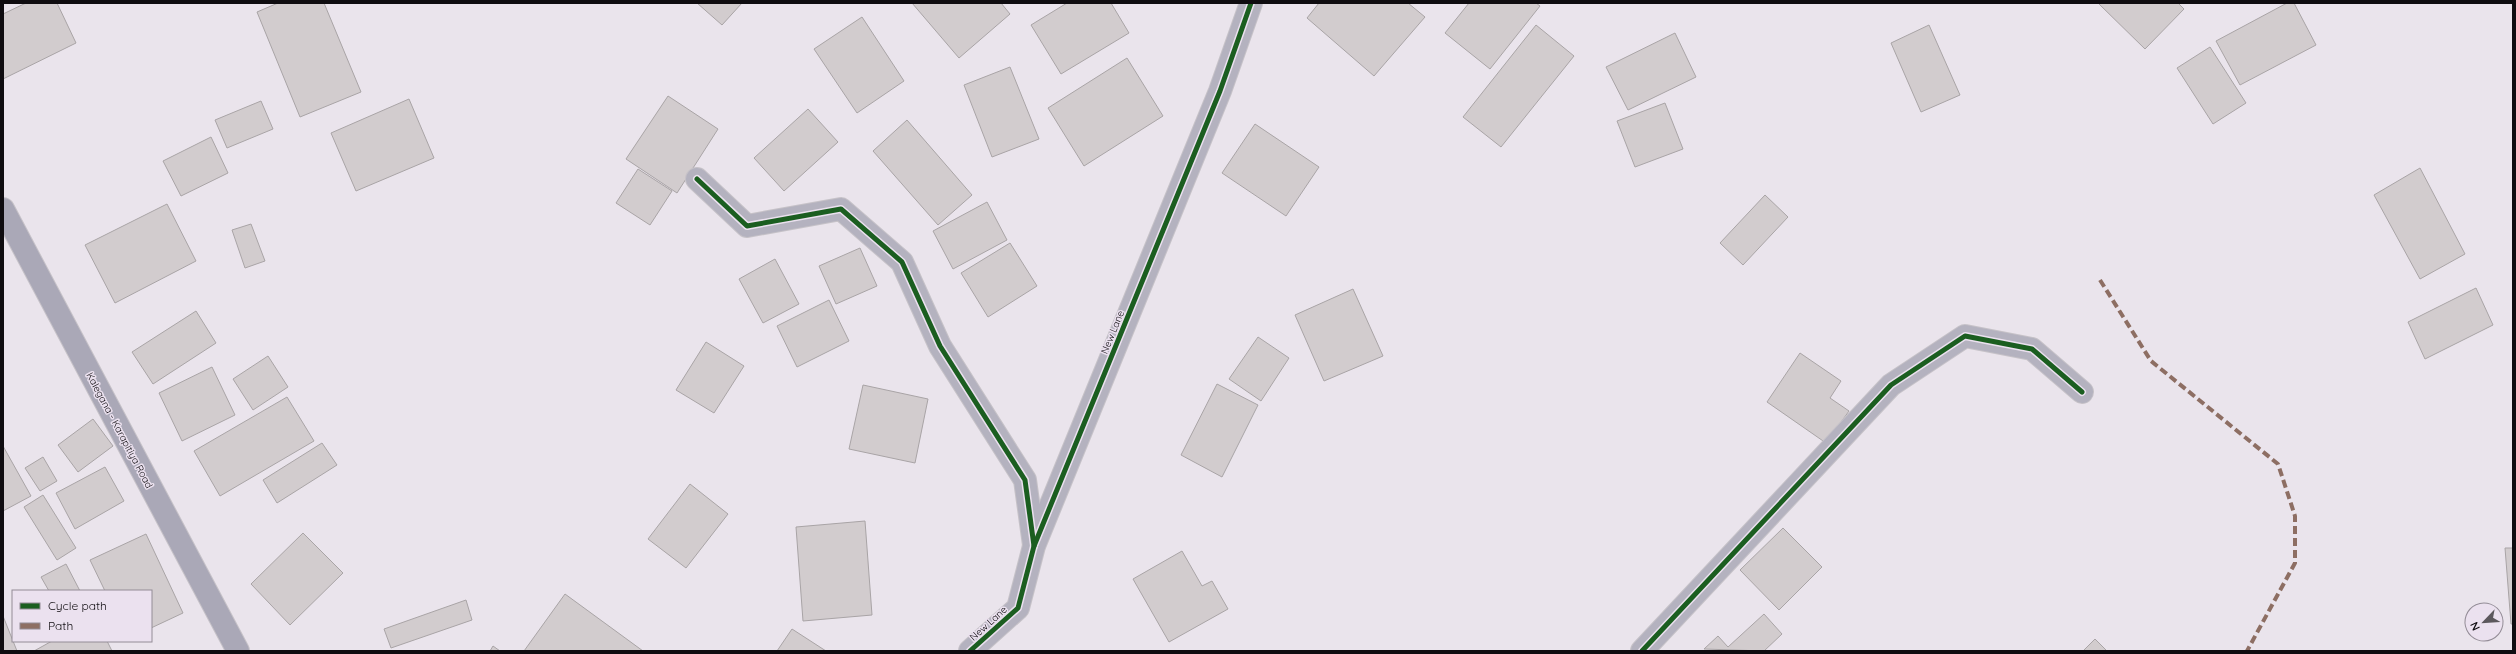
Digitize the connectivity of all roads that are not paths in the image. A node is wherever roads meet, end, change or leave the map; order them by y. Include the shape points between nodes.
1 (1251, 3) edge
2 (697, 179) dead end
3 (3, 208) edge
4 (2082, 392) dead end
5 (1034, 546) junction
6 (238, 651) edge
7 (970, 651) edge
8 (1642, 651) edge

1 - 5 street, New Lane via 1220,91
2 - 5 street via 747,226 841,209 902,262 940,346 1025,480
3 - 6 main road, Kalegana - Karapitiya Road
4 - 8 street via 2032,349 1965,336 1891,385
5 - 7 street, New Lane via 1018,608

